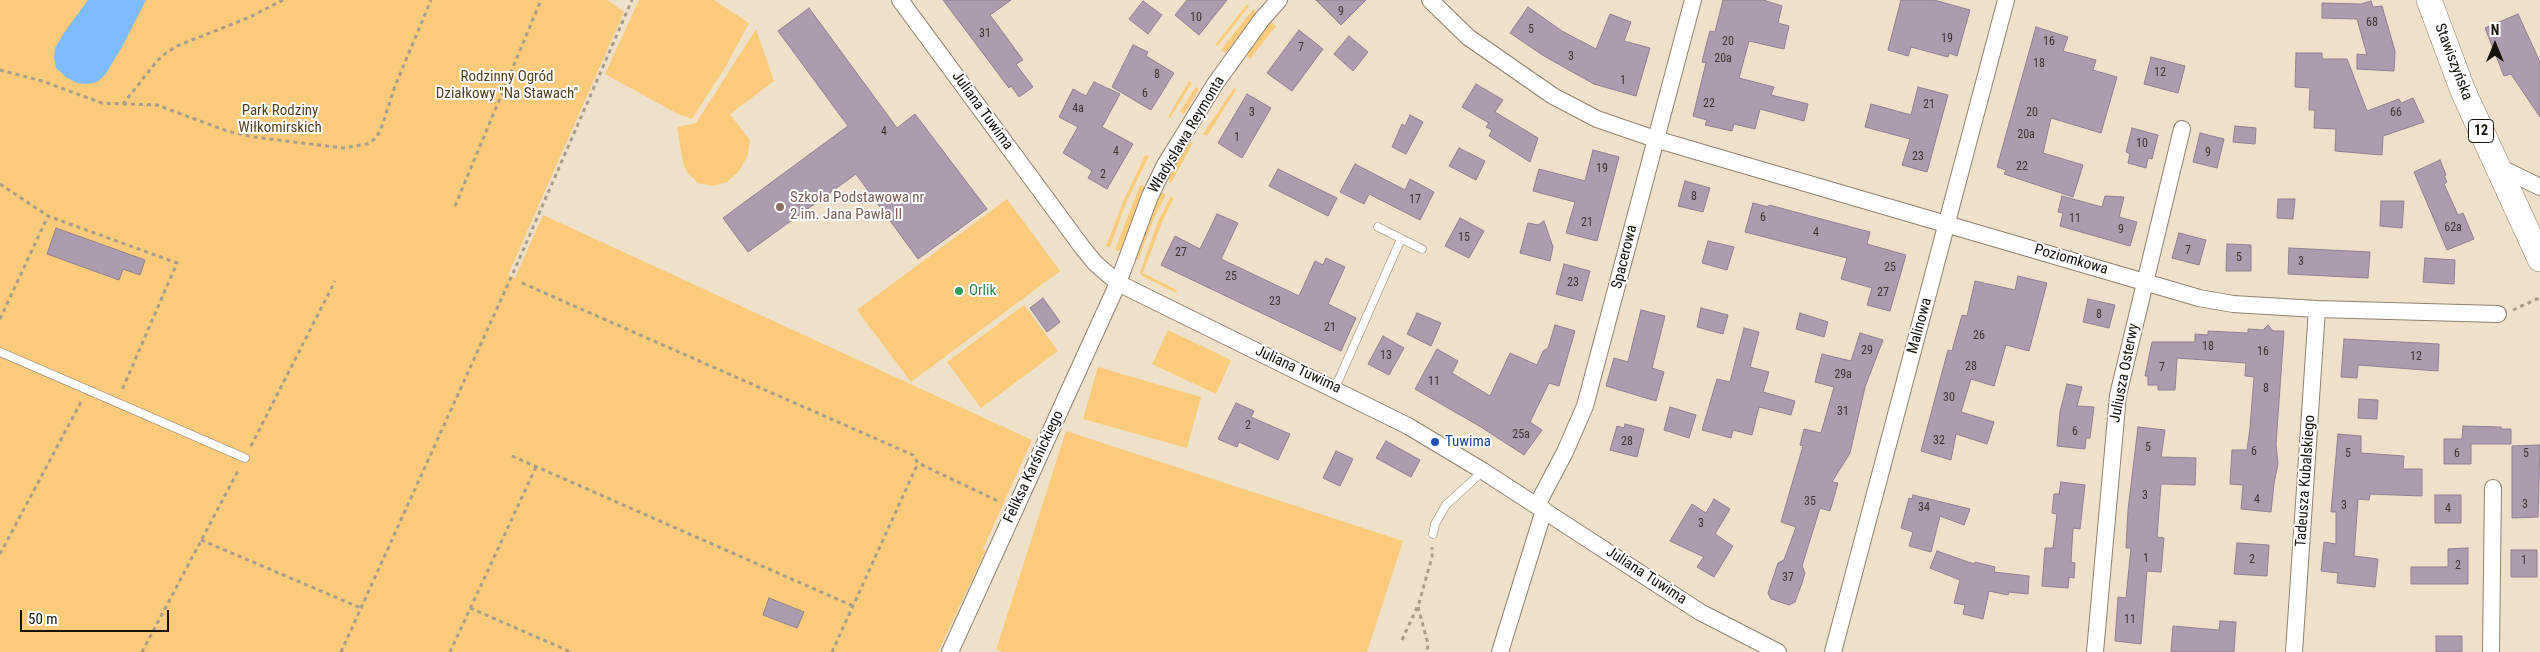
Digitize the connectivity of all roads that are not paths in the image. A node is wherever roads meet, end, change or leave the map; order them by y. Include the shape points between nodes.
1 (900, 0) edge
2 (1279, 0) edge
3 (1430, 0) edge
4 (1693, 0) edge
5 (2006, 0) edge
6 (2429, 0) edge
7 (2182, 129) dead end
8 (1655, 139) junction
9 (2495, 164) junction
10 (2540, 188) edge
11 (1947, 224) junction
12 (1378, 227) dead end
13 (1402, 239) junction
14 (1422, 250) dead end
15 (2540, 259) edge
16 (2145, 282) junction
17 (1118, 283) junction
18 (2317, 309) junction
19 (2505, 312) road end
20 (0, 352) edge
21 (1335, 388) junction
22 (245, 458) road end
23 (1483, 471) junction
24 (2492, 488) dead end
25 (1540, 508) junction
26 (1433, 534) road end
27 (950, 652) edge
28 (1500, 652) edge
29 (1778, 652) edge
30 (1833, 652) edge
31 (2095, 652) edge
32 (2294, 652) edge
33 (2491, 652) edge

1 - 17 street, Juliana Tuwima via 1095,263
2 - 17 street, Władysława Reymonta via 1215,84 1165,165
3 - 8 street, Poziomkowa via 1468,37 1553,96 1597,119
4 - 8 street, Spacerowa
5 - 11 street, Malinowa
6 - 9 main road, Stawiszyńska / 12
7 - 16 street, Juliusza Osterwy
8 - 11 street, Poziomkowa
8 - 25 street, Spacerowa via 1585,406
9 - 10 street
9 - 15 main road, Stawiszyńska / 12
11 - 16 street, Poziomkowa
11 - 30 street, Malinowa
12 - 13 lane
13 - 14 lane
13 - 21 lane
16 - 18 street, Poziomkowa via 2233,304
16 - 31 street, Juliusza Osterwy via 2116,408
17 - 21 street, Juliana Tuwima
17 - 27 street, Feliksa Karśnickiego
18 - 19 street, Poziomkowa
18 - 32 street, Tadeusza Kubalskiego
20 - 22 lane
21 - 23 street, Juliana Tuwima via 1408,426
23 - 25 street, Juliana Tuwima
23 - 26 lane via 1446,505
24 - 33 street
25 - 28 street, Spacerowa
25 - 29 street, Juliana Tuwima via 1700,612

